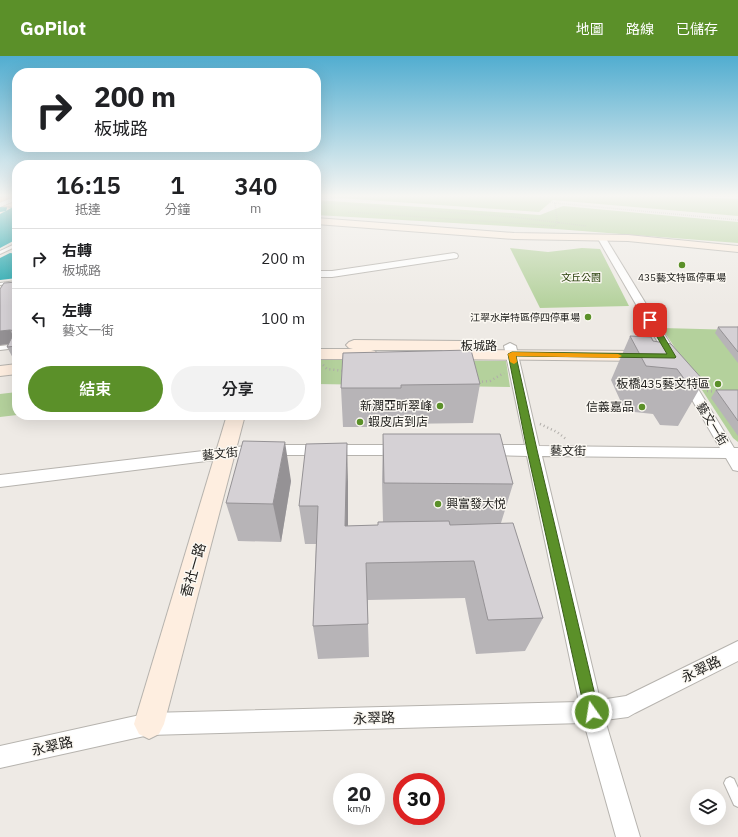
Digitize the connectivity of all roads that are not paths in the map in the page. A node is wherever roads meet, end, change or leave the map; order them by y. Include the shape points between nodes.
1 (399, 233) edge
2 (480, 233) edge
3 (603, 240) junction
4 (12, 247) edge
5 (738, 249) edge
6 (0, 253) edge
7 (738, 255) edge
8 (454, 256) dead end
9 (321, 274) edge
10 (12, 283) edge
11 (0, 284) edge
12 (12, 347) edge
13 (0, 348) edge
14 (511, 350) junction
15 (670, 352) junction
16 (321, 353) edge
17 (12, 370) edge
18 (0, 371) edge
19 (12, 378) edge
20 (0, 379) edge
21 (235, 420) edge
22 (418, 450) edge
23 (472, 450) edge
24 (532, 450) junction
25 (225, 453) junction
26 (734, 453) edge
27 (738, 466) edge
28 (0, 481) edge
29 (738, 651) edge
30 (592, 712) junction
31 (149, 724) junction
32 (0, 757) edge
33 (730, 783) dead end
34 (738, 801) edge
35 (628, 837) edge

1 - 3 street via 522,243
2 - 3 street
3 - 5 street via 670,242
3 - 7 street
3 - 15 street, 藝文一街
4 - 6 lane
8 - 9 street
10 - 11 lane
12 - 13 lane
14 - 15 street, 板城路
14 - 16 street, 板城路
14 - 24 street
15 - 26 street, 藝文一街
17 - 18 street
19 - 20 street
21 - 25 street, 香社一路
22 - 25 street, 藝文街 via 254,450
23 - 24 street, 藝文街
24 - 26 street, 藝文街
24 - 30 street
25 - 28 street, 藝文街
25 - 31 street, 香社一路
26 - 27 street, 藝文一街
29 - 30 street, 永翠路 via 628,706
30 - 31 street, 永翠路
30 - 35 street
31 - 32 street, 永翠路
33 - 34 lane

